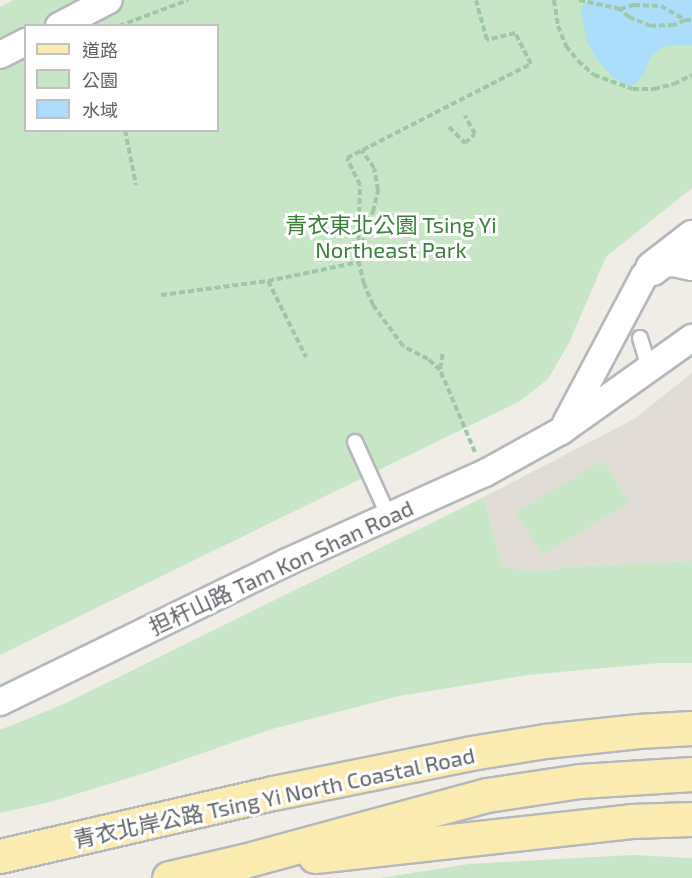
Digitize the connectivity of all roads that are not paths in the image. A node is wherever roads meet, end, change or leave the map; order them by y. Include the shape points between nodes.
1 (109, 0) edge
2 (63, 24) edge
3 (24, 43) edge
4 (0, 55) edge
5 (692, 237) edge
6 (692, 267) edge
7 (652, 268) junction
8 (640, 338) dead end
9 (692, 338) edge
10 (649, 368) junction
11 (561, 431) junction
12 (354, 442) dead end
13 (389, 517) junction
14 (0, 702) edge
15 (692, 728) edge
16 (692, 774) edge
17 (692, 819) edge
18 (0, 856) edge
19 (244, 861) junction
20 (169, 878) edge

1 - 2 street
3 - 4 street
5 - 7 street
6 - 7 street via 674,262
7 - 11 street, 担杆山路 Tam Kon Shan Road via 638,284 584,394
8 - 10 lane
9 - 10 street, 担杆山路 Tam Kon Shan Road
10 - 11 street, 担杆山路 Tam Kon Shan Road
11 - 13 street, 担杆山路 Tam Kon Shan Road via 484,473
12 - 13 lane
13 - 14 street, 担杆山路 Tam Kon Shan Road via 276,567
15 - 18 main road, 青衣北岸公路 Tsing Yi North Coastal Road via 557,740 459,755
16 - 19 main road, 青衣北岸公路 Tsing Yi North Coastal Road via 580,781 487,795
17 - 19 main road via 631,821 345,854
19 - 20 main road, 青衣北岸公路 Tsing Yi North Coastal Road

